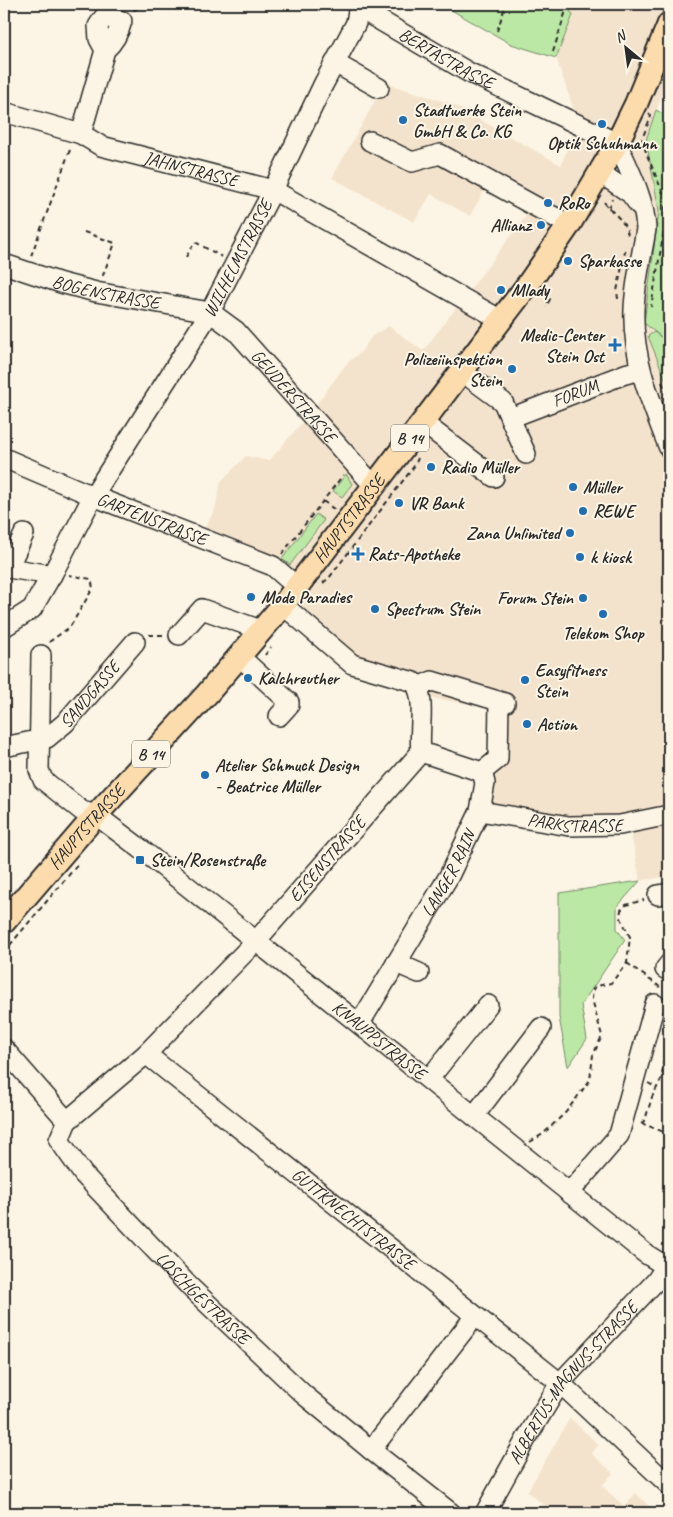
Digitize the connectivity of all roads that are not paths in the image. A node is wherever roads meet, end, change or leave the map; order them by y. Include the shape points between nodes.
1 (359, 6) edge
2 (669, 24) edge
3 (105, 50) dead end
4 (335, 63) junction
5 (379, 88) dead end
6 (4, 112) edge
7 (81, 134) junction
8 (370, 141) dead end
9 (617, 143) junction
10 (600, 173) junction
11 (273, 190) junction
12 (642, 210) junction
13 (569, 225) junction
14 (4, 264) edge
15 (210, 312) junction
16 (501, 320) junction
17 (640, 370) junction
18 (461, 371) junction
19 (510, 418) junction
20 (422, 422) junction
21 (669, 448) edge
22 (526, 454) dead end
23 (4, 458) edge
24 (494, 477) dead end
25 (374, 486) junction
26 (93, 496) junction
27 (24, 534) dead end
28 (53, 573) junction
29 (297, 587) junction
30 (283, 605) junction
31 (4, 628) edge
32 (260, 632) junction
33 (179, 635) road end
34 (135, 642) road end
35 (41, 655) road end
36 (239, 656) junction
37 (418, 687) junction
38 (279, 716) dead end
39 (39, 739) junction
40 (4, 747) edge
41 (421, 752) junction
42 (482, 772) junction
43 (480, 811) junction
44 (96, 814) junction
45 (669, 815) edge
46 (4, 922) edge
47 (256, 941) junction
48 (396, 963) junction
49 (419, 973) dead end
50 (655, 1004) road end
51 (488, 1005) dead end
52 (360, 1023) junction
53 (541, 1028) dead end
54 (4, 1050) edge
55 (146, 1054) junction
56 (429, 1079) junction
57 (474, 1116) junction
58 (67, 1121) junction
59 (570, 1192) junction
60 (667, 1263) edge
61 (475, 1316) junction
62 (560, 1383) junction
63 (371, 1450) junction
64 (669, 1485) edge
65 (451, 1513) edge
66 (486, 1513) edge

1 - 4 street, WILHELMSTRASSE via 356,23
1 - 9 street, BERTASTRASSE via 468,72
2 - 9 main road, HAUPTSTRASSE / B 14
3 - 7 street
4 - 5 street
4 - 11 street, WILHELMSTRASSE
6 - 7 street, JAHNSTRASSE
7 - 11 street, JAHNSTRASSE via 101,146
8 - 13 street via 412,162 440,154
9 - 10 main road, HAUPTSTRASSE / B 14
9 - 12 street
10 - 12 street via 630,193
10 - 13 main road, HAUPTSTRASSE / B 14
11 - 15 street, WILHELMSTRASSE
11 - 16 street, JAHNSTRASSE
12 - 17 street via 646,229 634,308
13 - 16 main road, HAUPTSTRASSE / B 14
14 - 15 street, BOGENSTRASSE via 96,292
15 - 25 street, GEUDERSTRASSE via 236,331
15 - 26 street, WILHELMSTRASSE
16 - 18 main road, HAUPTSTRASSE / B 14
17 - 19 street, FORUM
17 - 21 street
18 - 19 street via 503,402
18 - 20 main road, HAUPTSTRASSE / B 14
19 - 22 street
20 - 24 street
20 - 25 main road, HAUPTSTRASSE / B 14
23 - 26 street, GARTENSTRASSE
25 - 29 main road, HAUPTSTRASSE / B 14
26 - 28 street, WILHELMSTRASSE
26 - 29 street, GARTENSTRASSE via 273,566
27 - 28 street via 8,568
28 - 31 street, WILHELMSTRASSE via 32,609
29 - 30 main road, HAUPTSTRASSE / B 14
30 - 32 main road, HAUPTSTRASSE / B 14
30 - 37 street via 352,664 414,682
32 - 33 street via 202,610
32 - 36 main road, HAUPTSTRASSE / B 14
34 - 39 street, SANDGASSE via 65,723 51,736
35 - 39 street, KNAUPPSTRASSE
36 - 38 street via 289,702
36 - 44 main road, HAUPTSTRASSE / B 14
37 - 41 street via 421,694
37 - 42 street via 432,682 502,702 498,759
39 - 40 street, SANDGASSE
39 - 44 street, KNAUPPSTRASSE via 39,770 43,780 82,811
41 - 42 street
41 - 47 street, EISENSTRASSE
42 - 43 street, LANGER RAIN via 485,783
43 - 45 street, PARKSTRASSE via 569,826 620,825
43 - 48 street, LANGER RAIN via 450,876
44 - 46 main road, HAUPTSTRASSE / B 14
44 - 47 street, KNAUPPSTRASSE
47 - 52 street, KNAUPPSTRASSE
47 - 55 street, EISENSTRASSE
48 - 49 street
48 - 52 street, LANGER RAIN
50 - 59 street via 619,1135
51 - 56 street
52 - 56 street, KNAUPPSTRASSE
53 - 57 street
54 - 58 street
55 - 58 street, EISENSTRASSE
55 - 61 street, GUTTKNECHTSTRASSE
56 - 57 street, KNAUPPSTRASSE
57 - 59 street, KNAUPPSTRASSE
58 - 63 street, LOSCHGESTRASSE via 60,1140 83,1174 191,1288 303,1394
59 - 60 street, KNAUPPSTRASSE via 646,1254
60 - 62 street, ALBERTUS-MAGNUS-STRASSE via 656,1281
61 - 62 street, GUTTKNECHTSTRASSE
61 - 63 street
62 - 64 street, GUTTKNECHTSTRASSE
62 - 66 street, ALBERTUS-MAGNUS-STRASSE
63 - 65 street, LOSCHGESTRASSE

